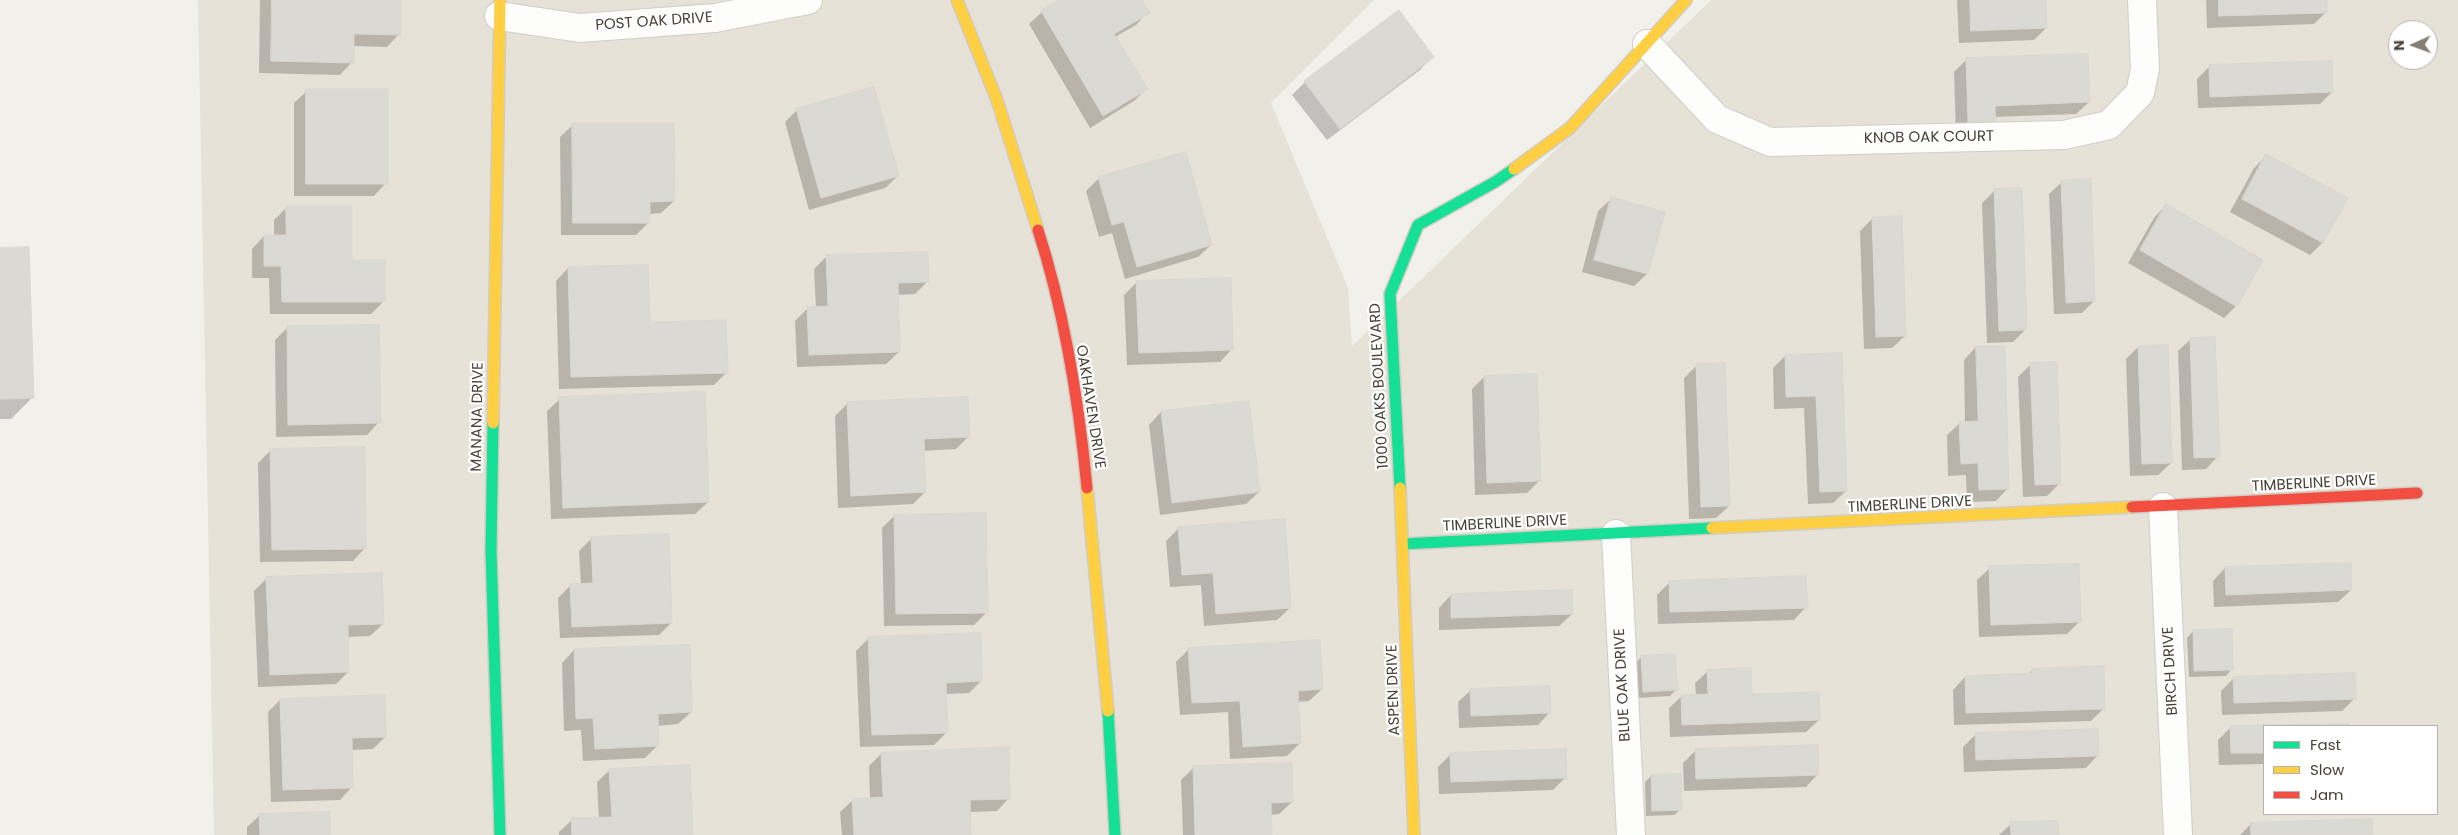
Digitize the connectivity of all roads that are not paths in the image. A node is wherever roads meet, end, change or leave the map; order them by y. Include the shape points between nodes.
1 (808, 0) edge
2 (957, 0) edge
3 (1686, 0) edge
4 (2142, 0) edge
5 (500, 8) edge
6 (1647, 44) junction
7 (2418, 493) dead end
8 (2163, 507) junction
9 (1616, 534) junction
10 (1403, 544) junction
11 (500, 835) edge
12 (1115, 835) edge
13 (1414, 835) edge
14 (1631, 835) edge
15 (2178, 835) edge

1 - 5 street, POST OAK DRIVE via 714,18 580,28
2 - 12 street, OAKHAVEN DRIVE via 997,100 1053,280 1082,434 1111,743
3 - 6 street, 1000 OAKS BOULEVARD
4 - 6 street, KNOB OAK COURT via 2145,69 2140,93 2109,125 2064,135 1770,142 1716,119
5 - 11 street, MANANA DRIVE via 491,551
6 - 10 street, 1000 OAKS BOULEVARD via 1570,128 1495,182 1418,226 1390,294
7 - 8 street, TIMBERLINE DRIVE
8 - 9 street, TIMBERLINE DRIVE
8 - 15 street, BIRCH DRIVE
9 - 10 street, TIMBERLINE DRIVE
9 - 14 street, BLUE OAK DRIVE
10 - 13 street, ASPEN DRIVE

